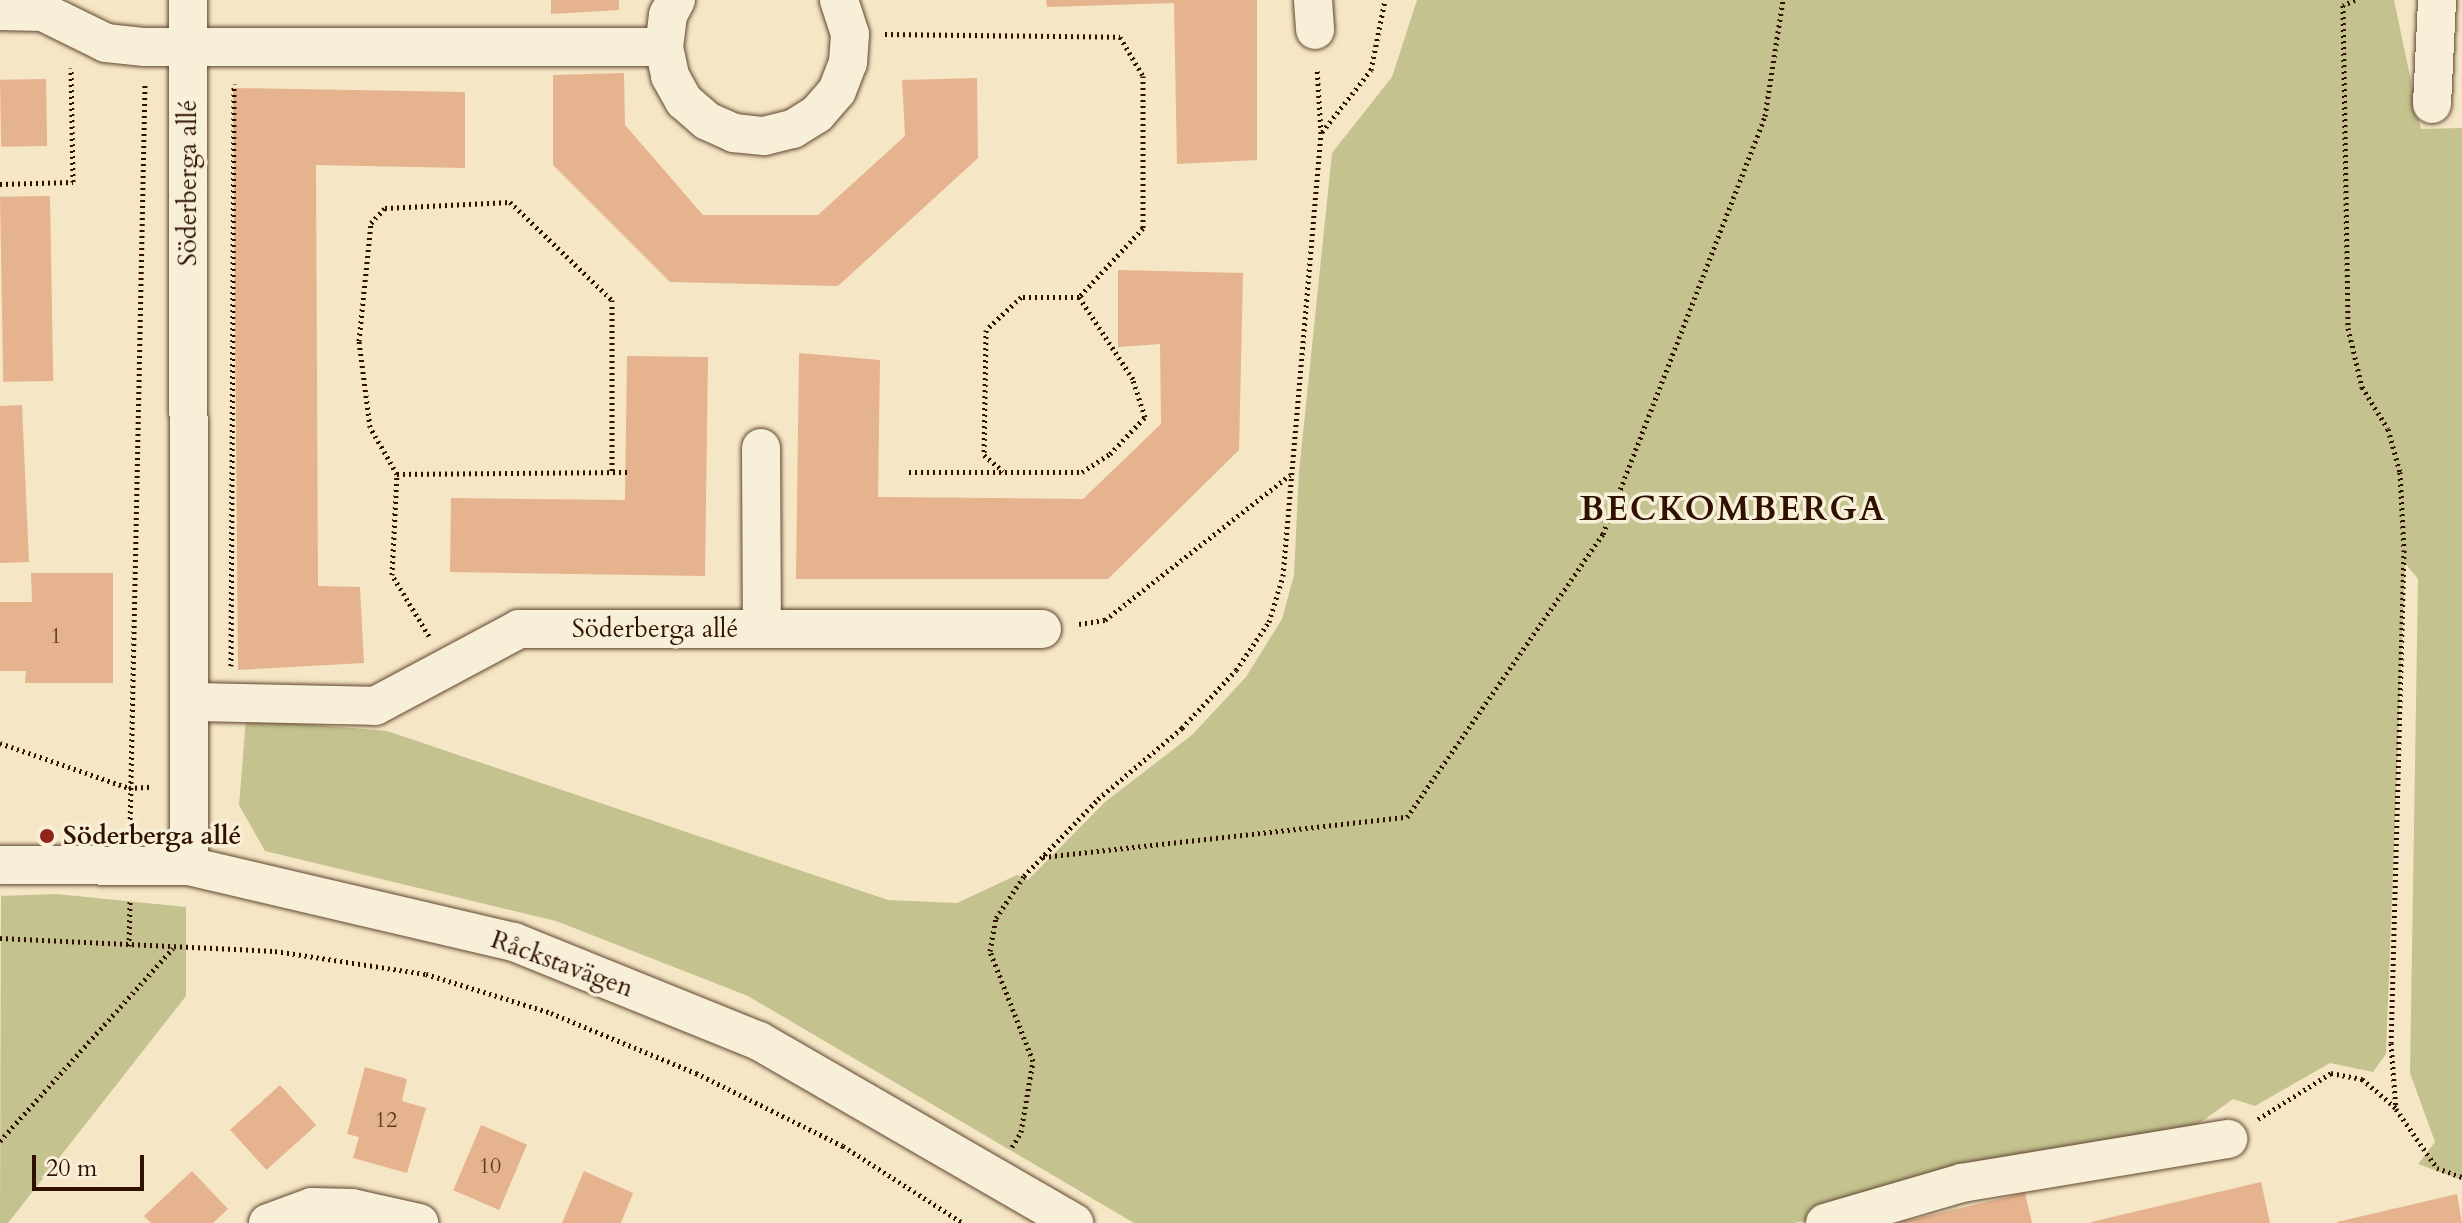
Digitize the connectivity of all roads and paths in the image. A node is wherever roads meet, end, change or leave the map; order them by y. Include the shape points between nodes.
1 (188, 0) edge
2 (676, 0) edge
3 (1385, 0) edge
4 (1783, 0) edge
5 (2355, 0) edge
6 (2437, 0) edge
7 (0, 11) edge
8 (1314, 15) edge
9 (844, 17) edge
10 (70, 26) junction
11 (145, 47) junction
12 (664, 47) junction
13 (187, 48) junction
14 (2432, 104) dead end
15 (1321, 133) junction
16 (0, 184) edge
17 (1079, 297) junction
18 (761, 448) dead end
19 (1003, 471) junction
20 (612, 472) junction
21 (627, 472) dead end
22 (909, 472) dead end
23 (397, 474) junction
24 (1290, 475) junction
25 (762, 629) junction
26 (1042, 629) joint
27 (448, 667) junction
28 (191, 702) junction
29 (0, 743) edge
30 (129, 788) junction
31 (1042, 857) junction
32 (131, 864) junction
33 (0, 865) edge
34 (189, 866) junction
35 (0, 938) edge
36 (129, 946) junction
37 (174, 947) junction
38 (2396, 1109) junction
39 (2228, 1139) joint
40 (0, 1141) edge
41 (2462, 1177) edge
42 (994, 1180) junction
43 (268, 1223) edge
44 (419, 1223) edge
45 (963, 1223) edge
46 (1074, 1223) edge
47 (1825, 1223) edge

1 - 13 street, Söderberga allé
2 - 12 street via 668,15
3 - 15 path via 1371,70
4 - 31 path via 1765,116 1603,534 1407,817
5 - 38 path via 2343,5 2348,328 2362,387 2388,429 2400,472 2404,550 2391,1043
6 - 14 street
7 - 10 street via 43,12
8 - 15 path
9 - 12 street via 848,63 837,91 805,121 764,136 734,133 707,121 684,101 670,76
9 - 17 path via 1120,37 1143,76 1143,228
10 - 11 street via 106,43
10 - 16 path via 73,182
11 - 13 street
11 - 30 path via 136,668
12 - 13 street
13 - 28 street, Söderberga allé
15 - 24 path
17 - 19 path via 1021,297 986,330 984,455
17 - 19 path via 1133,379 1145,417 1110,454 1082,472
18 - 25 street
19 - 22 path
20 - 21 path
20 - 23 path
20 - 23 path via 612,300 510,202 385,208 371,223 359,341 370,427
23 - 27 path via 392,575
24 - 26 path via 1105,620
24 - 31 path via 1283,576 1269,622 1236,670 1182,728 1098,799
25 - 26 street, Söderberga allé
25 - 27 street, Söderberga allé via 519,629
27 - 28 street, Söderberga allé via 375,706
28 - 34 street, Söderberga allé
29 - 30 path
30 - 32 path
31 - 42 path via 996,918 992,936 990,951 1033,1061 1034,1078 1021,1132
32 - 33 street, Råckstavägen
32 - 34 street, Råckstavägen
32 - 36 path
34 - 42 street, Råckstavägen via 514,942 759,1041
35 - 36 path
36 - 37 path
37 - 40 path
37 - 45 path via 275,951 426,974 551,1013 696,1073 843,1146
38 - 39 path via 2362,1079 2331,1073
38 - 41 path via 2437,1168
39 - 47 street via 1962,1183
42 - 46 street, Råckstavägen
43 - 44 street via 312,1207 352,1208

